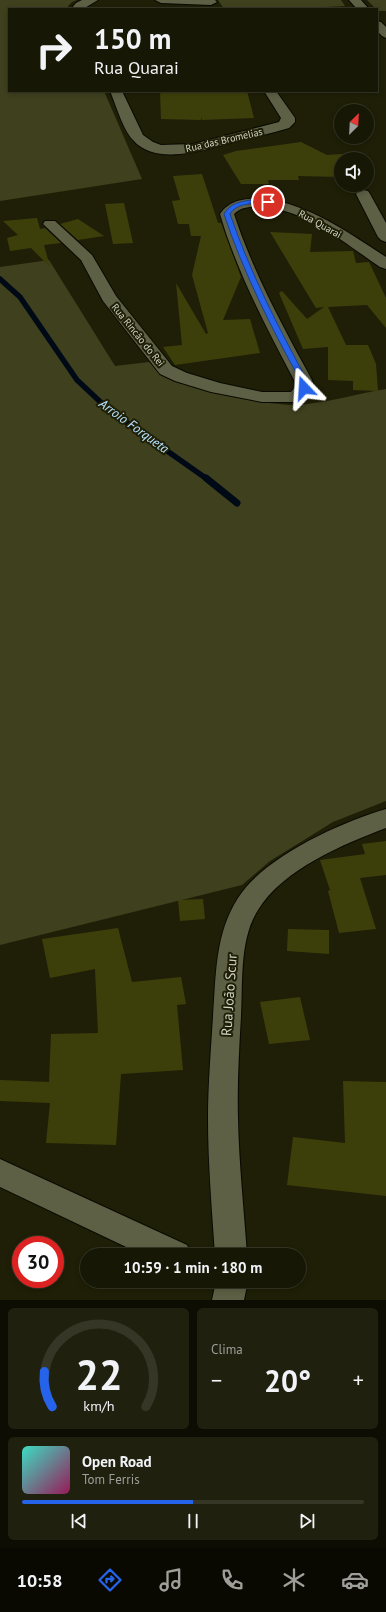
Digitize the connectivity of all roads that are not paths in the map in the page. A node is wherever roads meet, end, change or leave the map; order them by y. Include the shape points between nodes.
1 (92, 0) edge
2 (161, 0) edge
3 (355, 0) edge
4 (212, 4) edge
5 (78, 8) edge
6 (362, 8) edge
7 (378, 25) edge
8 (386, 34) edge
9 (116, 92) edge
10 (271, 92) edge
11 (363, 194) dead end
12 (50, 224) dead end
13 (386, 237) edge
14 (386, 264) edge
15 (304, 388) joint
16 (386, 818) edge
17 (0, 1172) edge
18 (161, 1248) edge
19 (230, 1248) edge

1 - 5 street
2 - 4 street
3 - 6 street
7 - 8 street
9 - 10 street, Rua das Bromelias via 137,137 142,142 159,148 184,150 288,122 288,118
11 - 13 street
12 - 15 street, Rua Rincão do Rei via 87,258 109,298 166,370 217,388 262,396 295,397 301,394
14 - 15 street, Rua Quarai via 334,230 282,205 255,201 230,208 227,214 234,233 274,326 303,380
16 - 19 street, Rua João Scur via 328,842 291,863 265,884 247,904 236,928 230,958 223,1099
17 - 18 street

